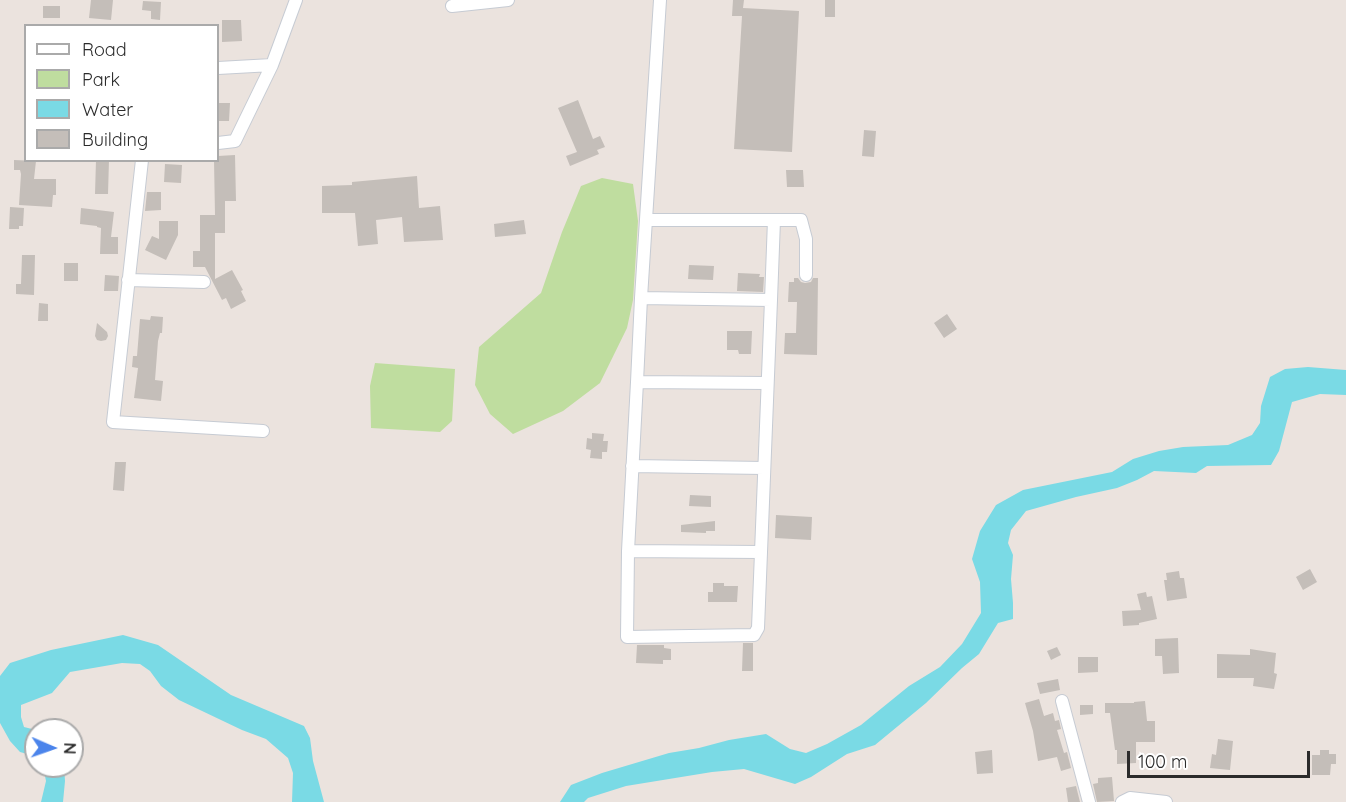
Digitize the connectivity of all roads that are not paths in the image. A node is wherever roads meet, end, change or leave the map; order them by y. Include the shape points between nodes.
1 (296, 0) edge
2 (508, 0) edge
3 (660, 0) edge
4 (452, 6) dead end
5 (272, 65) junction
6 (219, 68) edge
7 (219, 143) edge
8 (141, 162) edge
9 (774, 219) junction
10 (646, 220) junction
11 (806, 275) dead end
12 (128, 280) junction
13 (204, 282) dead end
14 (641, 298) junction
15 (771, 300) junction
16 (637, 382) junction
17 (767, 382) junction
18 (263, 430) dead end
19 (632, 466) junction
20 (764, 468) junction
21 (628, 551) junction
22 (761, 552) junction
23 (1062, 701) dead end
24 (1089, 802) edge
25 (1122, 802) edge
26 (1166, 802) edge

1 - 5 street
2 - 4 street
3 - 10 street
5 - 6 street
5 - 7 street via 235,141
8 - 12 street
9 - 10 street
9 - 11 street via 801,220 806,239
9 - 15 street
10 - 14 street
12 - 13 street
12 - 18 street via 113,422
14 - 15 street
14 - 16 street
15 - 17 street
16 - 17 street
16 - 19 street
17 - 20 street
19 - 20 street
19 - 21 street
20 - 22 street
21 - 22 street
21 - 22 street via 627,637 754,635 758,628
23 - 24 street
25 - 26 street via 1130,798

